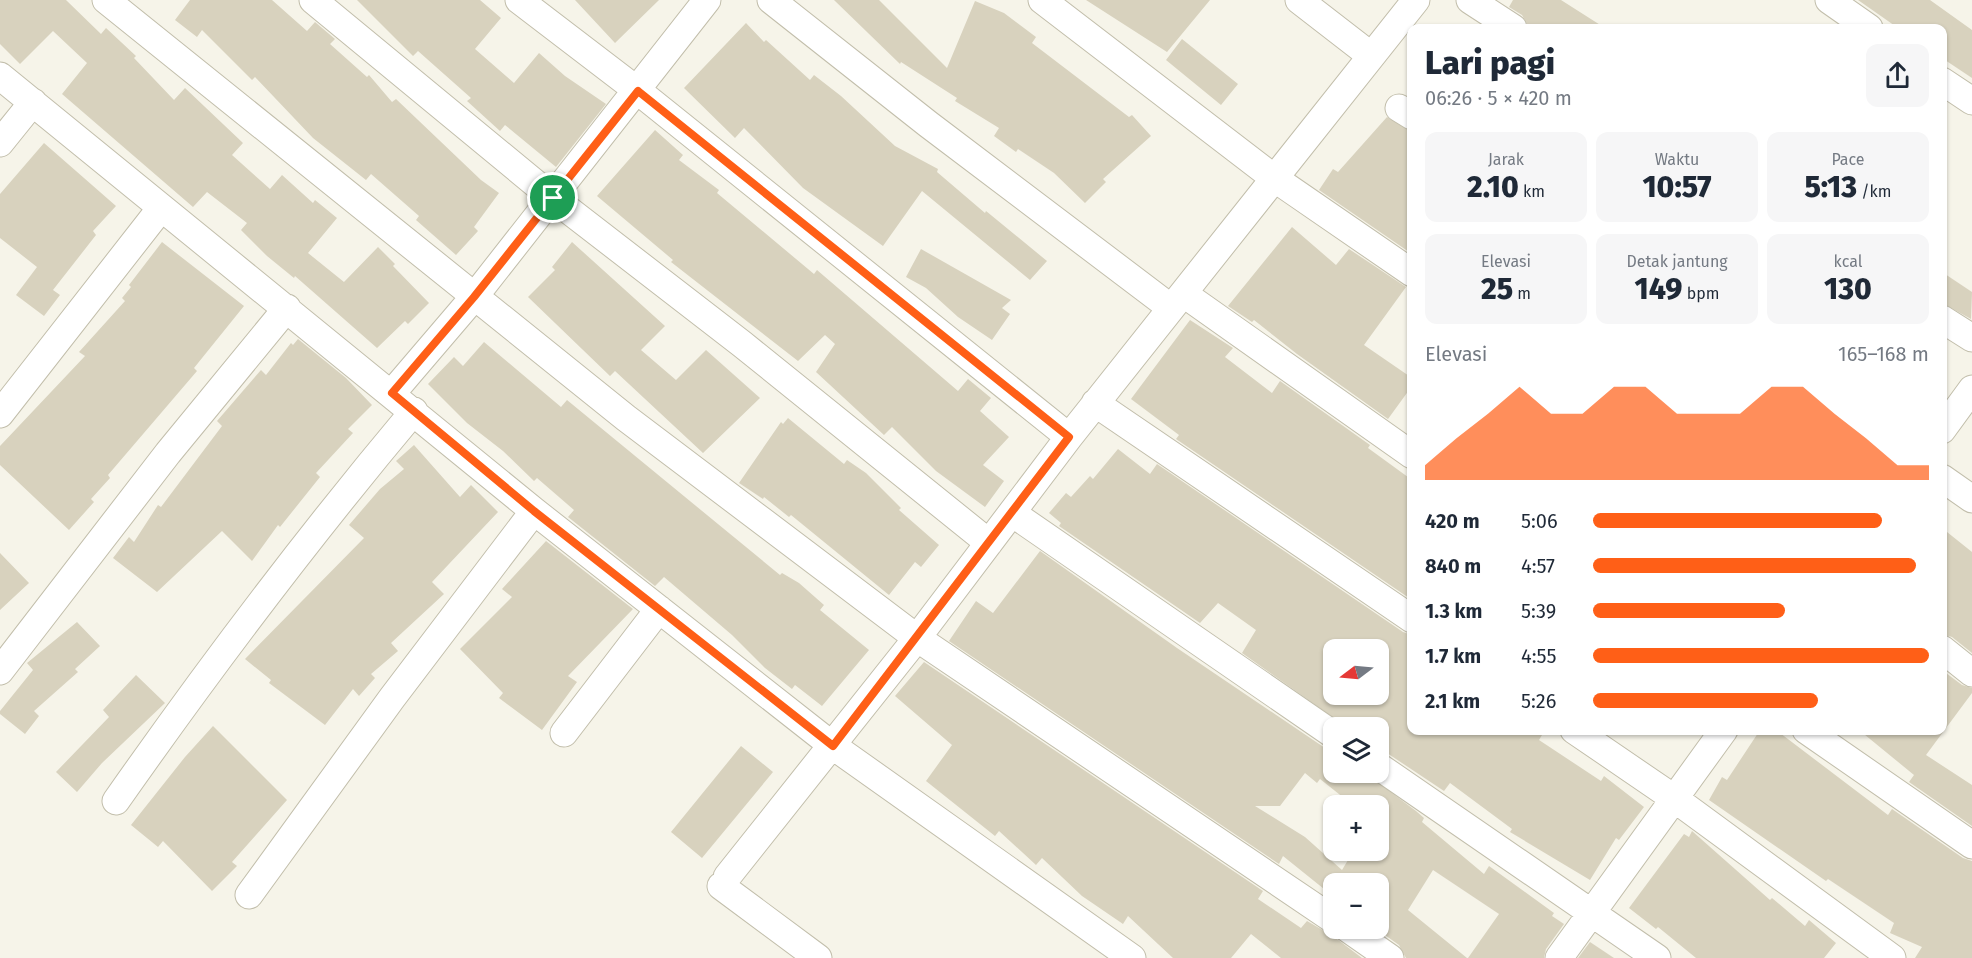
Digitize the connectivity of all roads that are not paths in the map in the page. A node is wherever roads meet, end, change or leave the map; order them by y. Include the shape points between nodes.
1 (106, 0) edge
2 (313, 0) edge
3 (519, 0) edge
4 (707, 0) edge
5 (771, 0) edge
6 (1042, 0) edge
7 (1299, 0) edge
8 (1416, 0) edge
9 (1470, 0) edge
10 (1829, 0) edge
11 (1507, 24) edge
12 (1863, 24) edge
13 (1370, 55) junction
14 (0, 76) edge
15 (1947, 84) edge
16 (638, 91) junction
17 (1972, 101) edge
18 (33, 102) junction
19 (0, 143) edge
20 (1274, 178) junction
21 (553, 198) junction
22 (160, 208) junction
23 (1407, 270) edge
24 (474, 297) junction
25 (1178, 301) junction
26 (287, 308) junction
27 (1947, 322) edge
28 (1972, 338) edge
29 (1972, 389) edge
30 (392, 393) junction
31 (1095, 403) junction
32 (414, 411) junction
33 (0, 414) edge
34 (1947, 423) edge
35 (1069, 437) junction
36 (1407, 452) edge
37 (1947, 482) edge
38 (1972, 499) edge
39 (534, 511) junction
40 (1012, 513) junction
41 (989, 543) junction
42 (659, 609) junction
43 (1407, 616) edge
44 (917, 638) junction
45 (1947, 654) edge
46 (0, 671) edge
47 (1972, 673) edge
48 (1323, 727) edge
49 (564, 733) dead end
50 (1581, 735) edge
51 (1720, 735) edge
52 (1813, 735) edge
53 (833, 746) junction
54 (1389, 774) edge
55 (1675, 799) junction
56 (116, 801) dead end
57 (1972, 845) edge
58 (249, 895) dead end
59 (1323, 913) edge
60 (1592, 913) junction
61 (1363, 939) edge
62 (818, 958) edge
63 (1132, 958) edge
64 (1390, 958) edge
65 (1559, 958) edge
66 (1657, 958) edge
67 (1892, 958) edge

1 - 24 street
2 - 21 street
3 - 16 street
4 - 16 street
5 - 25 street via 937,131
6 - 20 street
7 - 13 street
8 - 13 street
9 - 11 street
10 - 12 street
13 - 20 street
14 - 18 street
15 - 17 street
16 - 21 street
16 - 35 street
18 - 19 street
18 - 22 street
20 - 23 street
20 - 25 street
21 - 24 street
21 - 41 street
22 - 26 street
22 - 33 street
24 - 30 street
24 - 44 street via 626,418
25 - 31 street
25 - 36 street
26 - 30 street
26 - 46 street via 168,453
27 - 28 street
29 - 34 street
30 - 32 street
31 - 35 street
31 - 43 street
32 - 39 street
32 - 56 street via 274,584
35 - 40 street
37 - 38 street
39 - 42 street
39 - 58 street
40 - 41 street
40 - 48 street
41 - 44 street
42 - 49 street
42 - 53 street
44 - 53 street
44 - 59 street
45 - 47 street
50 - 55 street
51 - 55 street
52 - 57 street
53 - 62 street via 724,882
53 - 63 street
54 - 60 street
55 - 60 street
55 - 67 street
60 - 65 street
60 - 66 street
61 - 64 street

